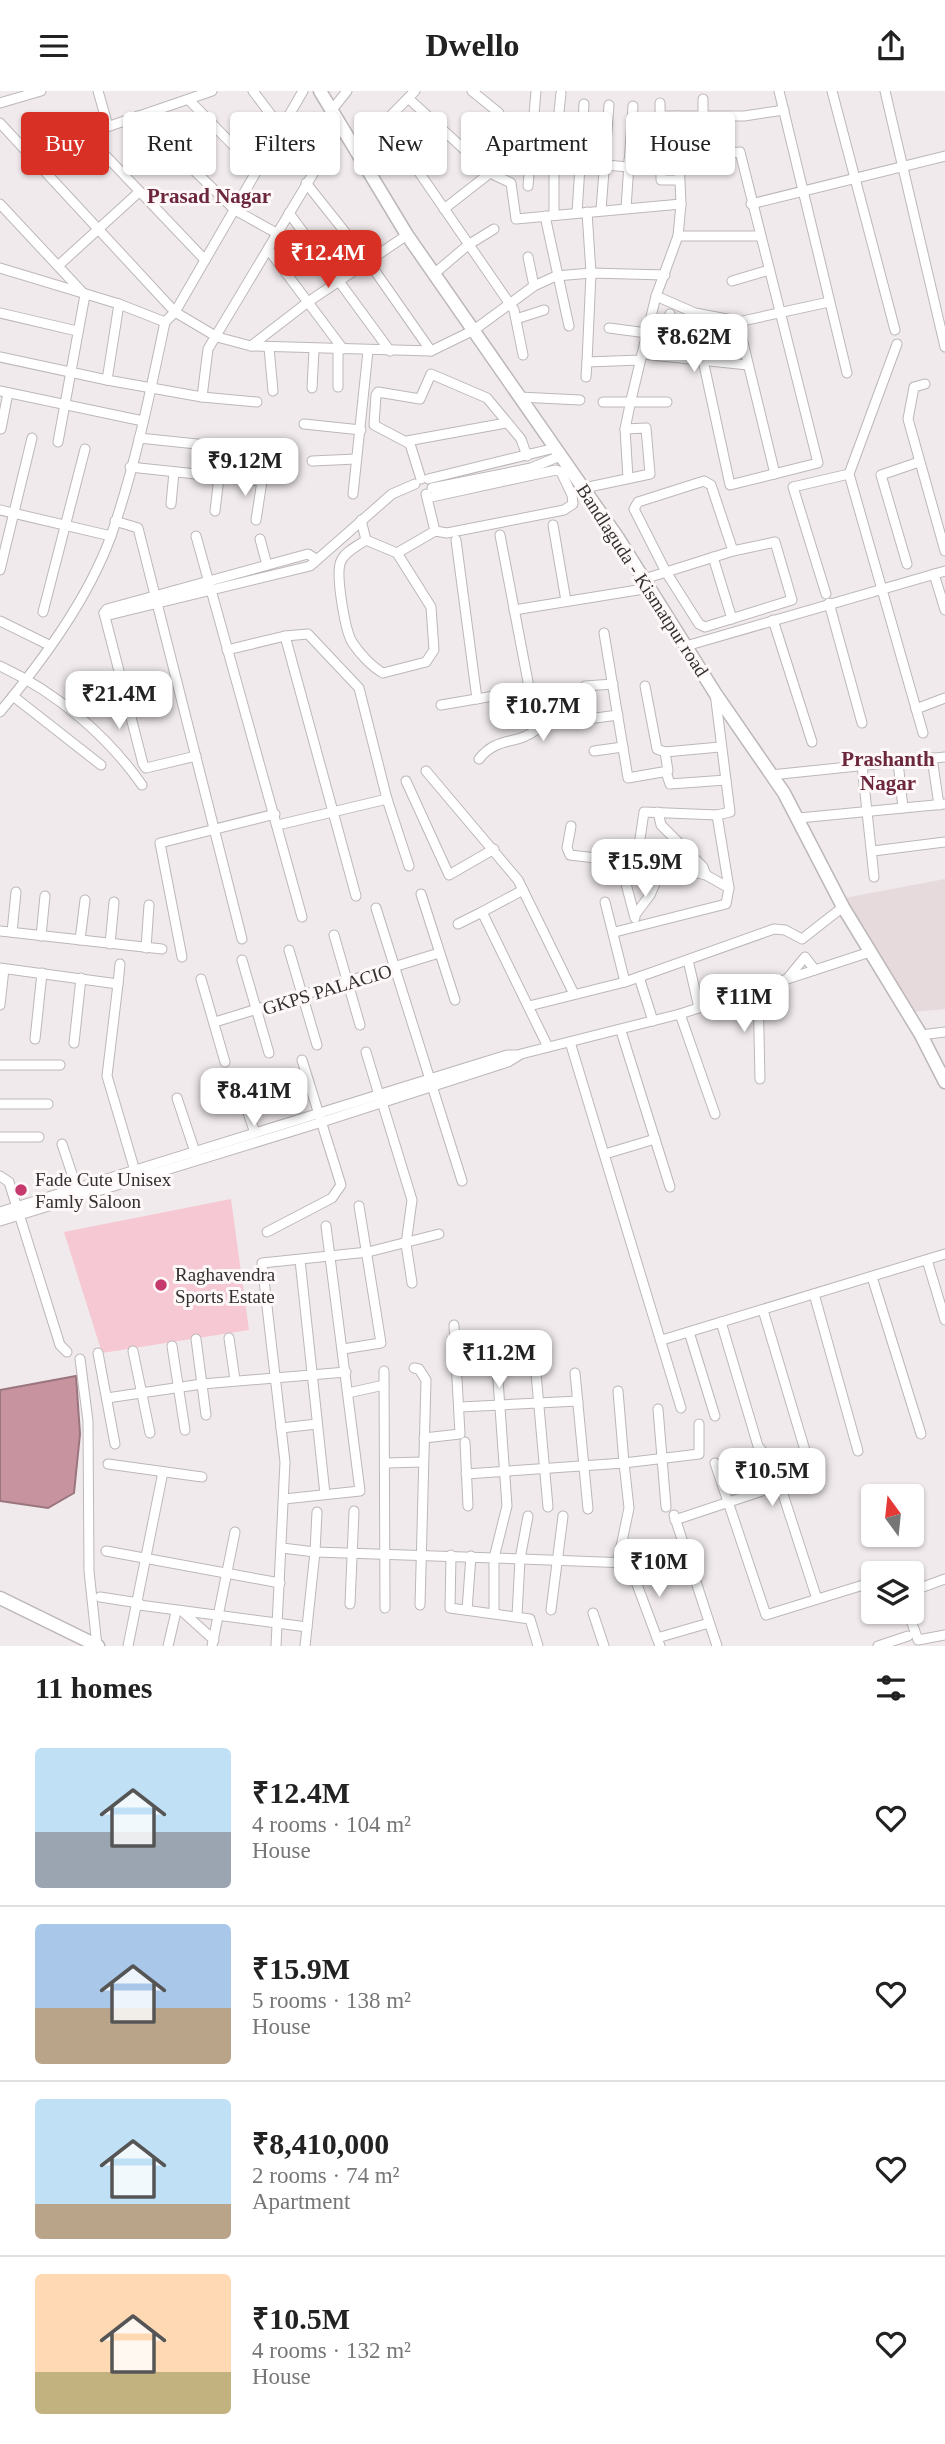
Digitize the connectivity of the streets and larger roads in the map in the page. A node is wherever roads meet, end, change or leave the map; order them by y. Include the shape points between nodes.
1 (41, 91) edge
2 (98, 91) edge
3 (212, 91) edge
4 (253, 91) edge
5 (303, 91) edge
6 (320, 91) edge
7 (347, 91) edge
8 (472, 91) edge
9 (536, 91) edge
10 (779, 91) edge
11 (832, 91) edge
12 (885, 91) edge
13 (561, 93) dead end
14 (412, 95) edge
15 (703, 99) dead end
16 (189, 100) junction
17 (0, 103) edge
18 (660, 103) dead end
19 (584, 104) dead end
20 (609, 105) dead end
21 (633, 106) dead end
22 (784, 110) junction
23 (331, 111) junction
24 (104, 112) edge
25 (148, 112) edge
26 (269, 112) edge
27 (291, 112) edge
28 (394, 112) edge
29 (427, 112) edge
30 (498, 112) edge
31 (534, 112) edge
32 (559, 112) edge
33 (583, 112) edge
34 (608, 112) edge
35 (632, 112) edge
36 (660, 112) edge
37 (703, 112) edge
38 (735, 116) edge
39 (0, 123) edge
40 (341, 127) junction
41 (447, 134) edge
42 (230, 142) edge
43 (21, 143) edge
44 (461, 146) edge
45 (354, 150) edge
46 (735, 153) edge
47 (945, 156) edge
48 (109, 160) edge
49 (903, 166) junction
50 (51, 175) edge
51 (199, 175) edge
52 (254, 175) edge
53 (369, 175) edge
54 (421, 175) edge
55 (487, 175) edge
56 (494, 175) edge
57 (528, 175) edge
58 (553, 175) edge
59 (579, 175) edge
60 (603, 175) edge
61 (627, 175) edge
62 (661, 175) edge
63 (679, 175) edge
64 (855, 179) junction
65 (679, 180) junction
66 (306, 183) junction
67 (528, 186) dead end
68 (139, 192) junction
69 (803, 192) junction
70 (0, 204) edge
71 (681, 204) junction
72 (751, 204) junction
73 (626, 208) junction
74 (444, 209) junction
75 (235, 210) junction
76 (601, 210) junction
77 (8, 212) junction
78 (289, 213) junction
79 (582, 213) junction
80 (550, 215) junction
81 (0, 220) edge
82 (100, 229) junction
83 (494, 229) dead end
84 (278, 234) junction
85 (407, 235) junction
86 (678, 236) junction
87 (760, 236) junction
88 (468, 245) junction
89 (268, 249) junction
90 (528, 257) dead end
91 (205, 260) junction
92 (368, 261) junction
93 (58, 265) junction
94 (1, 270) edge
95 (768, 270) junction
96 (435, 273) junction
97 (591, 273) junction
98 (665, 275) junction
99 (556, 276) junction
100 (340, 280) junction
101 (732, 281) dead end
102 (534, 286) junction
103 (85, 295) junction
104 (656, 296) junction
105 (308, 302) junction
106 (829, 302) junction
107 (508, 303) junction
108 (119, 304) junction
109 (544, 310) dead end
110 (175, 312) junction
111 (0, 313) edge
112 (670, 314) dead end
113 (780, 314) junction
114 (516, 319) junction
115 (727, 320) dead end
116 (164, 323) junction
117 (569, 326) dead end
118 (609, 328) dead end
119 (474, 330) junction
120 (895, 330) dead end
121 (77, 331) junction
122 (647, 333) junction
123 (217, 337) junction
124 (897, 344) dead end
125 (251, 347) junction
126 (945, 347) edge
127 (269, 348) junction
128 (340, 349) junction
129 (314, 350) junction
130 (368, 351) junction
131 (390, 351) junction
132 (431, 351) junction
133 (523, 355) dead end
134 (663, 356) junction
135 (0, 357) edge
136 (641, 357) junction
137 (703, 361) junction
138 (587, 362) junction
139 (748, 365) junction
140 (70, 373) junction
141 (847, 373) dead end
142 (586, 377) dead end
143 (107, 380) junction
144 (925, 384) dead end
145 (338, 387) dead end
146 (312, 388) dead end
147 (151, 389) junction
148 (273, 391) dead end
149 (4, 392) edge
150 (202, 397) junction
151 (519, 397) junction
152 (580, 400) dead end
153 (631, 400) junction
154 (667, 401) dead end
155 (257, 402) dead end
156 (603, 402) dead end
157 (64, 405) junction
158 (143, 421) junction
159 (506, 423) junction
160 (304, 424) dead end
161 (1, 429) edge
162 (625, 429) junction
163 (361, 430) junction
164 (139, 437) junction
165 (32, 438) dead end
166 (407, 441) junction
167 (58, 442) dead end
168 (85, 449) dead end
169 (274, 452) dead end
170 (557, 452) junction
171 (527, 456) junction
172 (356, 459) junction
173 (312, 461) dead end
174 (919, 462) junction
175 (130, 467) junction
176 (174, 472) junction
177 (775, 474) junction
178 (849, 474) junction
179 (219, 477) junction
180 (628, 478) junction
181 (425, 487) junction
182 (584, 488) junction
183 (353, 494) dead end
184 (171, 504) dead end
185 (0, 510) edge
186 (215, 511) dead end
187 (16, 513) junction
188 (256, 520) dead end
189 (361, 520) junction
190 (115, 521) junction
191 (552, 525) dead end
192 (66, 526) junction
193 (435, 531) junction
194 (500, 535) dead end
195 (111, 536) junction
196 (196, 536) dead end
197 (260, 539) dead end
198 (366, 540) junction
199 (456, 540) dead end
200 (733, 551) junction
201 (945, 551) edge
202 (397, 553) junction
203 (713, 557) junction
204 (316, 559) junction
205 (907, 563) dead end
206 (267, 565) junction
207 (0, 570) edge
208 (945, 571) edge
209 (666, 572) junction
210 (934, 574) junction
211 (647, 584) junction
212 (209, 586) junction
213 (881, 589) junction
214 (827, 598) junction
215 (155, 600) junction
216 (566, 601) junction
217 (514, 610) junction
218 (945, 610) edge
219 (44, 613) dead end
220 (732, 619) junction
221 (773, 620) junction
222 (0, 621) edge
223 (604, 633) dead end
224 (285, 636) junction
225 (49, 645) junction
226 (686, 646) junction
227 (227, 650) junction
228 (0, 666) edge
229 (27, 679) junction
230 (613, 684) junction
231 (585, 686) dead end
232 (645, 686) dead end
233 (529, 690) junction
234 (715, 693) junction
235 (13, 696) junction
236 (945, 698) edge
237 (477, 699) junction
238 (441, 705) dead end
239 (916, 709) junction
240 (0, 712) edge
241 (618, 715) junction
242 (588, 719) dead end
243 (862, 723) dead end
244 (923, 733) dead end
245 (812, 742) dead end
246 (623, 747) junction
247 (720, 747) junction
248 (594, 751) dead end
249 (665, 752) junction
250 (196, 756) junction
251 (945, 757) edge
252 (932, 758) junction
253 (480, 759) dead end
254 (898, 762) junction
255 (101, 765) dead end
256 (862, 765) junction
257 (426, 771) dead end
258 (666, 772) junction
259 (771, 775) junction
260 (726, 780) junction
261 (406, 781) dead end
262 (142, 785) dead end
263 (387, 799) junction
264 (942, 804) edge
265 (903, 808) junction
266 (331, 812) junction
267 (658, 812) junction
268 (867, 812) junction
269 (275, 814) junction
270 (717, 815) junction
271 (799, 818) junction
272 (278, 825) junction
273 (571, 826) dead end
274 (214, 828) junction
275 (945, 842) edge
276 (494, 849) junction
277 (873, 851) junction
278 (637, 859) junction
279 (663, 865) junction
280 (409, 866) dead end
281 (706, 876) junction
282 (874, 877) dead end
283 (625, 880) dead end
284 (729, 888) junction
285 (523, 890) junction
286 (16, 893) dead end
287 (421, 894) dead end
288 (45, 896) dead end
289 (356, 896) dead end
290 (85, 900) dead end
291 (114, 902) dead end
292 (605, 902) dead end
293 (149, 905) dead end
294 (843, 907) junction
295 (376, 908) dead end
296 (482, 912) junction
297 (635, 915) junction
298 (302, 917) dead end
299 (458, 924) dead end
300 (638, 926) junction
301 (0, 931) edge
302 (12, 932) junction
303 (615, 932) junction
304 (41, 936) junction
305 (334, 936) dead end
306 (242, 939) dead end
307 (802, 939) junction
308 (80, 940) junction
309 (110, 944) junction
310 (146, 948) junction
311 (162, 949) dead end
312 (289, 950) dead end
313 (870, 952) junction
314 (439, 953) junction
315 (182, 957) dead end
316 (805, 957) junction
317 (242, 960) dead end
318 (688, 960) junction
319 (120, 964) dead end
320 (2, 968) edge
321 (395, 968) junction
322 (815, 970) junction
323 (42, 974) junction
324 (639, 977) junction
325 (81, 978) junction
326 (201, 979) dead end
327 (786, 980) junction
328 (625, 982) junction
329 (348, 983) junction
330 (118, 984) junction
331 (758, 989) junction
332 (574, 994) junction
333 (303, 996) junction
334 (455, 1000) dead end
335 (0, 1005) edge
336 (529, 1006) junction
337 (699, 1008) junction
338 (256, 1011) junction
339 (680, 1014) junction
340 (653, 1021) junction
341 (215, 1022) junction
342 (360, 1025) dead end
343 (621, 1031) junction
344 (945, 1032) edge
345 (921, 1035) junction
346 (35, 1039) dead end
347 (570, 1042) junction
348 (74, 1043) dead end
349 (317, 1045) dead end
350 (548, 1047) junction
351 (366, 1052) dead end
352 (269, 1053) dead end
353 (302, 1060) dead end
354 (225, 1062) dead end
355 (0, 1065) edge
356 (60, 1065) dead end
357 (236, 1078) dead end
358 (760, 1079) dead end
359 (945, 1082) edge
360 (431, 1083) junction
361 (177, 1098) dead end
362 (381, 1098) junction
363 (0, 1104) edge
364 (48, 1104) dead end
365 (715, 1114) dead end
366 (321, 1118) junction
367 (255, 1133) junction
368 (0, 1137) edge
369 (39, 1137) dead end
370 (654, 1139) junction
371 (62, 1145) dead end
372 (606, 1154) junction
373 (197, 1156) junction
374 (135, 1171) junction
375 (0, 1176) edge
376 (462, 1181) dead end
377 (670, 1187) dead end
378 (78, 1193) junction
379 (359, 1206) dead end
380 (17, 1211) junction
381 (0, 1212) edge
382 (0, 1221) edge
383 (326, 1226) dead end
384 (267, 1232) dead end
385 (439, 1234) dead end
386 (406, 1244) junction
387 (368, 1252) junction
388 (945, 1254) edge
389 (332, 1257) junction
390 (300, 1260) junction
391 (926, 1260) junction
392 (872, 1277) junction
393 (412, 1283) dead end
394 (814, 1294) junction
395 (763, 1310) junction
396 (945, 1320) edge
397 (721, 1322) junction
398 (454, 1325) dead end
399 (689, 1332) junction
400 (229, 1338) dead end
401 (495, 1338) dead end
402 (196, 1339) dead end
403 (662, 1340) junction
404 (172, 1346) dead end
405 (343, 1349) junction
406 (534, 1351) dead end
407 (67, 1352) dead end
408 (133, 1352) dead end
409 (98, 1353) dead end
410 (80, 1359) dead end
411 (414, 1368) dead end
412 (384, 1371) dead end
413 (345, 1372) junction
414 (311, 1373) junction
415 (575, 1373) dead end
416 (275, 1377) junction
417 (235, 1380) junction
418 (202, 1384) junction
419 (384, 1385) junction
420 (178, 1387) junction
421 (618, 1391) dead end
422 (142, 1393) junction
423 (348, 1393) junction
424 (107, 1398) junction
425 (578, 1401) junction
426 (539, 1402) junction
427 (500, 1405) junction
428 (461, 1407) junction
429 (681, 1408) dead end
430 (659, 1409) dead end
431 (206, 1415) dead end
432 (715, 1416) dead end
433 (317, 1424) junction
434 (699, 1424) dead end
435 (281, 1428) junction
436 (186, 1430) dead end
437 (150, 1433) dead end
438 (921, 1434) dead end
439 (424, 1439) junction
440 (465, 1442) dead end
441 (115, 1444) dead end
442 (858, 1451) dead end
443 (662, 1459) junction
444 (423, 1462) junction
445 (386, 1463) junction
446 (624, 1463) junction
447 (108, 1464) dead end
448 (715, 1464) dead end
449 (584, 1466) junction
450 (810, 1467) dead end
451 (545, 1469) junction
452 (505, 1471) junction
453 (163, 1472) junction
454 (466, 1474) junction
455 (202, 1478) dead end
456 (780, 1485) junction
457 (325, 1494) junction
458 (284, 1499) junction
459 (728, 1502) junction
460 (468, 1506) dead end
461 (548, 1507) dead end
462 (666, 1507) dead end
463 (588, 1509) dead end
464 (317, 1511) dead end
465 (354, 1511) dead end
466 (528, 1516) dead end
467 (563, 1516) dead end
468 (235, 1532) dead end
469 (282, 1548) junction
470 (106, 1551) dead end
471 (315, 1552) junction
472 (351, 1552) junction
473 (383, 1553) junction
474 (421, 1554) junction
475 (452, 1555) junction
476 (471, 1556) junction
477 (494, 1558) junction
478 (520, 1559) junction
479 (146, 1560) junction
480 (556, 1561) junction
481 (622, 1561) junction
482 (227, 1574) junction
483 (945, 1579) edge
484 (281, 1583) junction
485 (861, 1586) edge
486 (924, 1587) edge
487 (100, 1597) dead end
488 (0, 1598) edge
489 (817, 1599) junction
490 (139, 1604) junction
491 (350, 1604) dead end
492 (420, 1605) dead end
493 (385, 1608) dead end
494 (467, 1610) junction
495 (551, 1610) dead end
496 (180, 1612) junction
497 (494, 1613) junction
498 (593, 1613) dead end
499 (517, 1616) junction
500 (218, 1617) junction
501 (279, 1623) junction
502 (709, 1623) junction
503 (912, 1624) edge
504 (307, 1627) junction
505 (945, 1635) edge
506 (908, 1636) dead end
507 (658, 1642) edge
508 (213, 1643) edge
509 (883, 1645) edge
510 (97, 1646) edge
511 (128, 1646) edge
512 (168, 1646) edge
513 (276, 1646) edge
514 (305, 1646) edge
515 (538, 1646) edge
516 (604, 1646) edge
517 (717, 1646) edge

1 - 17 street
2 - 24 street
3 - 16 street
4 - 26 street
5 - 27 street
6 - 23 street, Bandlaguda - Kismatpur road
7 - 23 street
8 - 30 street
9 - 31 street
10 - 22 street
11 - 64 street
12 - 49 street
13 - 32 street
14 - 28 street
14 - 29 street
15 - 37 street
16 - 25 street
16 - 42 street
18 - 36 street
19 - 33 street
20 - 34 street
21 - 35 street
22 - 38 street
22 - 69 street
23 - 40 street, Bandlaguda - Kismatpur road
39 - 43 street
40 - 45 street, Bandlaguda - Kismatpur road
40 - 66 street
41 - 44 street
46 - 72 street via 740,152
47 - 49 street
48 - 68 street
49 - 64 street
49 - 126 street
50 - 82 street
51 - 75 street
52 - 75 street
53 - 85 street, Bandlaguda - Kismatpur road
54 - 74 street
55 - 74 street
56 - 80 street via 511,183 516,219
57 - 67 street
58 - 80 street
59 - 79 street
60 - 76 street
61 - 73 street
62 - 65 street via 661,180
63 - 65 street
64 - 69 street
64 - 120 street
65 - 71 street
66 - 78 street
66 - 92 street
68 - 82 street
68 - 91 street
69 - 72 street
69 - 106 street
70 - 77 street
71 - 73 street
71 - 86 street
72 - 87 street
73 - 76 street
74 - 88 street
75 - 84 street
75 - 91 street
76 - 79 street
77 - 81 street
77 - 93 street
78 - 84 street
78 - 100 street
79 - 80 street
79 - 97 street
80 - 99 street
82 - 93 street
82 - 110 street
83 - 88 street
84 - 89 street
85 - 92 street
85 - 96 street, Bandlaguda - Kismatpur road
86 - 87 street
86 - 98 street
87 - 95 street
88 - 96 street
88 - 107 street
89 - 105 street
89 - 123 street
90 - 102 street
91 - 110 street
92 - 100 street
92 - 132 street
93 - 103 street
94 - 103 street
95 - 101 street
95 - 113 street
96 - 119 street, Bandlaguda - Kismatpur road
97 - 98 street
97 - 99 street
97 - 138 street
98 - 104 street
99 - 102 street
99 - 117 street
100 - 105 street
100 - 131 street
102 - 107 street
103 - 108 street
103 - 121 street
104 - 115 street via 695,313
104 - 122 street
105 - 125 street
105 - 128 street
106 - 113 street
106 - 141 street
107 - 114 street
107 - 119 street
108 - 116 street
108 - 143 street
109 - 114 street
110 - 116 street
110 - 123 street
111 - 121 street
112 - 134 street
113 - 139 street via 738,322
113 - 177 street via 818,463
114 - 133 street
116 - 147 street
118 - 122 street
119 - 132 street
119 - 151 street, Bandlaguda - Kismatpur road
121 - 140 street
122 - 136 street
123 - 125 street
123 - 150 street via 206,354
124 - 178 street
125 - 127 street
127 - 129 street
127 - 148 street
128 - 129 street
128 - 130 street
128 - 145 street
129 - 146 street
130 - 131 street
130 - 163 street
131 - 132 street
134 - 136 street
134 - 137 street
135 - 140 street
136 - 138 street
136 - 153 street
137 - 139 street
137 - 177 street via 730,485
138 - 142 street
139 - 177 street
140 - 143 street
140 - 157 street
143 - 147 street
144 - 174 street via 914,387 908,419
147 - 150 street
147 - 158 street
149 - 157 street
149 - 161 street
150 - 155 street
151 - 152 street
151 - 170 street, Bandlaguda - Kismatpur road
153 - 154 street
153 - 156 street
153 - 162 street
157 - 158 street
157 - 167 street
158 - 164 street
159 - 166 street
159 - 166 street via 487,398 431,375 420,399 376,395 374,425
159 - 171 street via 521,439
160 - 163 street
162 - 180 street
162 - 180 street via 646,428 650,474
163 - 172 street
164 - 169 street
164 - 175 street
165 - 187 street
166 - 181 street
168 - 192 street
170 - 171 street
170 - 181 street via 531,468
170 - 182 street, Bandlaguda - Kismatpur road
171 - 181 street
172 - 173 street
172 - 183 street
174 - 201 street
174 - 205 street via 881,475
175 - 176 street
175 - 190 street
176 - 179 street
176 - 184 street
178 - 213 street
178 - 214 street via 793,488
179 - 186 street
179 - 188 street via 262,481
180 - 182 street
181 - 189 street via 393,493
181 - 193 street
181 - 193 street via 556,470 561,471 572,495 573,504 564,509 447,533
182 - 211 street, Bandlaguda - Kismatpur road
185 - 187 street
187 - 192 street
187 - 207 street
189 - 198 street
189 - 204 street
190 - 195 street
190 - 215 street via 138,529
191 - 216 street
192 - 195 street
192 - 219 street
193 - 202 street
194 - 217 street
195 - 225 street via 88,586
196 - 212 street
197 - 206 street
198 - 202 street
198 - 202 street via 344,555 338,578 351,641 383,673 426,661 434,650 431,607
199 - 237 street
200 - 203 street
200 - 209 street via 709,482 638,502 634,509
200 - 220 street via 775,542 794,597
203 - 209 street
203 - 220 street
204 - 206 street via 308,554
204 - 212 street via 310,566
206 - 212 street
208 - 210 street
209 - 211 street
209 - 220 street via 699,624 705,627
210 - 213 street
210 - 218 street
211 - 216 street
211 - 226 street, Bandlaguda - Kismatpur road
212 - 215 street
212 - 227 street
213 - 214 street
213 - 239 street
214 - 221 street
214 - 243 street
215 - 250 street
215 - 250 street via 104,613 143,764 154,768
216 - 217 street
217 - 233 street
221 - 226 street
221 - 245 street
222 - 225 street
223 - 230 street
224 - 227 street
224 - 263 street via 308,634 359,688
224 - 266 street
225 - 229 street
226 - 234 street, Bandlaguda - Kismatpur road
227 - 269 street
228 - 229 street
229 - 235 street
229 - 262 street via 119,751
230 - 231 street
230 - 241 street
232 - 249 street via 657,749
233 - 237 street
233 - 253 street via 537,729 530,736 489,746
234 - 247 street
234 - 259 street, Bandlaguda - Kismatpur road
235 - 240 street
235 - 255 street
236 - 239 street
237 - 238 street
239 - 244 street
241 - 242 street
241 - 246 street
246 - 248 street
246 - 258 street via 628,778
247 - 249 street
247 - 260 street
249 - 258 street
250 - 274 street
251 - 252 street
252 - 254 street
252 - 264 street
254 - 256 street
254 - 265 street
256 - 259 street
256 - 268 street
257 - 276 street
258 - 260 street via 670,785
259 - 271 street, Bandlaguda - Kismatpur road
260 - 270 street via 730,811
261 - 276 street via 449,875
263 - 266 street
263 - 280 street
264 - 265 street
265 - 268 street
266 - 272 street
266 - 289 street
267 - 270 street
267 - 278 street via 643,813
267 - 281 street via 661,825 703,867
268 - 271 street
268 - 277 street
269 - 272 street
269 - 274 street
270 - 284 street
271 - 294 street, Bandlaguda - Kismatpur road
272 - 298 street
273 - 278 street via 570,855
274 - 306 street
274 - 315 street via 160,843
275 - 277 street
276 - 285 street
277 - 282 street
278 - 279 street
279 - 281 street
279 - 297 street
281 - 284 street
283 - 297 street
284 - 300 street via 723,906
285 - 296 street
285 - 332 street
286 - 302 street
287 - 314 street
288 - 304 street
290 - 308 street
291 - 309 street
292 - 303 street
293 - 310 street
294 - 307 street
294 - 313 street, Bandlaguda - Kismatpur road
295 - 321 street
296 - 299 street
296 - 336 street
297 - 300 street
300 - 303 street
301 - 302 street
302 - 304 street
303 - 328 street
304 - 308 street
305 - 329 street
307 - 316 street
307 - 318 street via 774,929
308 - 309 street
309 - 310 street
310 - 311 street
312 - 333 street
313 - 322 street
313 - 345 street, Bandlaguda - Kismatpur road
314 - 321 street, GKPS PALACIO
314 - 334 street
316 - 322 street
316 - 327 street
317 - 338 street
318 - 324 street
318 - 337 street
319 - 330 street
320 - 323 street
320 - 335 street
321 - 329 street, GKPS PALACIO
321 - 360 street
322 - 327 street
323 - 325 street
323 - 346 street
324 - 328 street
324 - 340 street
325 - 330 street
325 - 348 street
326 - 341 street
327 - 331 street
328 - 332 street
329 - 333 street, GKPS PALACIO
329 - 342 street
330 - 374 street via 107,1076
331 - 337 street
331 - 358 street
332 - 336 street
333 - 338 street, GKPS PALACIO
333 - 349 street
336 - 350 street
337 - 339 street
338 - 341 street, GKPS PALACIO
338 - 352 street
339 - 340 street
339 - 365 street
340 - 343 street
341 - 354 street
343 - 347 street
343 - 370 street
344 - 345 street
345 - 359 street, Bandlaguda - Kismatpur road
347 - 350 street
347 - 372 street
350 - 360 street via 507,1055
351 - 362 street
353 - 366 street
355 - 356 street
357 - 367 street
360 - 362 street
360 - 376 street
361 - 373 street
362 - 366 street
362 - 386 street via 412,1201
363 - 364 street
366 - 367 street
366 - 373 street
366 - 384 street via 341,1185 338,1192
367 - 373 street
368 - 369 street
370 - 372 street
370 - 377 street
371 - 378 street
372 - 403 street
373 - 374 street
373 - 378 street
374 - 378 street
375 - 380 street via 9,1182
378 - 380 street
379 - 387 street
380 - 381 street
380 - 382 street
380 - 407 street
383 - 389 street
385 - 386 street
386 - 387 street
386 - 393 street
387 - 389 street
387 - 405 street via 381,1343
388 - 391 street
389 - 390 street
389 - 405 street
390 - 414 street
390 - 416 street via 262,1263
391 - 392 street
391 - 396 street
392 - 394 street
392 - 438 street
394 - 395 street
394 - 442 street
395 - 397 street
395 - 450 street
397 - 399 street
397 - 456 street via 761,1452 771,1462
398 - 428 street
399 - 403 street
399 - 432 street
400 - 417 street
401 - 427 street
402 - 418 street
403 - 429 street
404 - 420 street
405 - 413 street
406 - 426 street
408 - 422 street
409 - 424 street
410 - 510 street via 88,1422 89,1571
411 - 439 street via 426,1380
412 - 419 street
413 - 414 street
413 - 423 street
414 - 416 street
414 - 433 street
415 - 425 street
416 - 417 street
416 - 435 street
417 - 418 street
418 - 420 street
418 - 431 street
419 - 423 street
419 - 445 street
420 - 422 street
420 - 436 street
421 - 446 street
422 - 424 street
422 - 437 street
423 - 457 street via 360,1491
424 - 441 street
425 - 426 street
425 - 449 street
426 - 427 street
426 - 451 street
427 - 428 street
427 - 452 street
428 - 439 street via 460,1434
430 - 443 street
433 - 435 street
433 - 457 street
434 - 443 street via 699,1454
435 - 458 street
439 - 444 street
440 - 454 street
443 - 446 street
443 - 462 street
444 - 445 street
444 - 474 street
445 - 473 street
446 - 449 street
446 - 481 street via 629,1508
447 - 453 street
448 - 459 street
449 - 451 street
449 - 463 street
451 - 452 street
451 - 461 street
452 - 454 street
452 - 477 street via 508,1506
453 - 455 street
453 - 479 street
454 - 460 street
456 - 459 street
456 - 489 street
457 - 458 street
458 - 469 street
459 - 489 street via 766,1615
459 - 502 street via 675,1518
464 - 471 street
465 - 472 street
466 - 478 street
467 - 480 street
468 - 482 street
469 - 471 street
469 - 484 street
470 - 479 street
471 - 472 street
471 - 504 street
472 - 473 street
472 - 491 street
473 - 474 street
473 - 493 street
474 - 475 street
474 - 492 street
475 - 476 street
475 - 494 street via 449,1607
476 - 477 street
476 - 494 street
477 - 478 street
477 - 497 street
478 - 480 street
478 - 499 street
479 - 482 street
479 - 490 street
480 - 481 street
480 - 495 street
481 - 507 street via 629,1563
482 - 484 street
482 - 500 street
483 - 486 street
484 - 501 street
485 - 489 street
487 - 490 street
488 - 510 street
490 - 496 street
490 - 511 street
494 - 497 street
496 - 500 street
496 - 508 street
496 - 512 street
497 - 499 street
498 - 516 street
499 - 515 street via 533,1621
500 - 501 street
500 - 508 street
501 - 504 street
501 - 513 street
502 - 507 street
502 - 517 street
503 - 505 street via 918,1640
504 - 514 street
506 - 509 street

